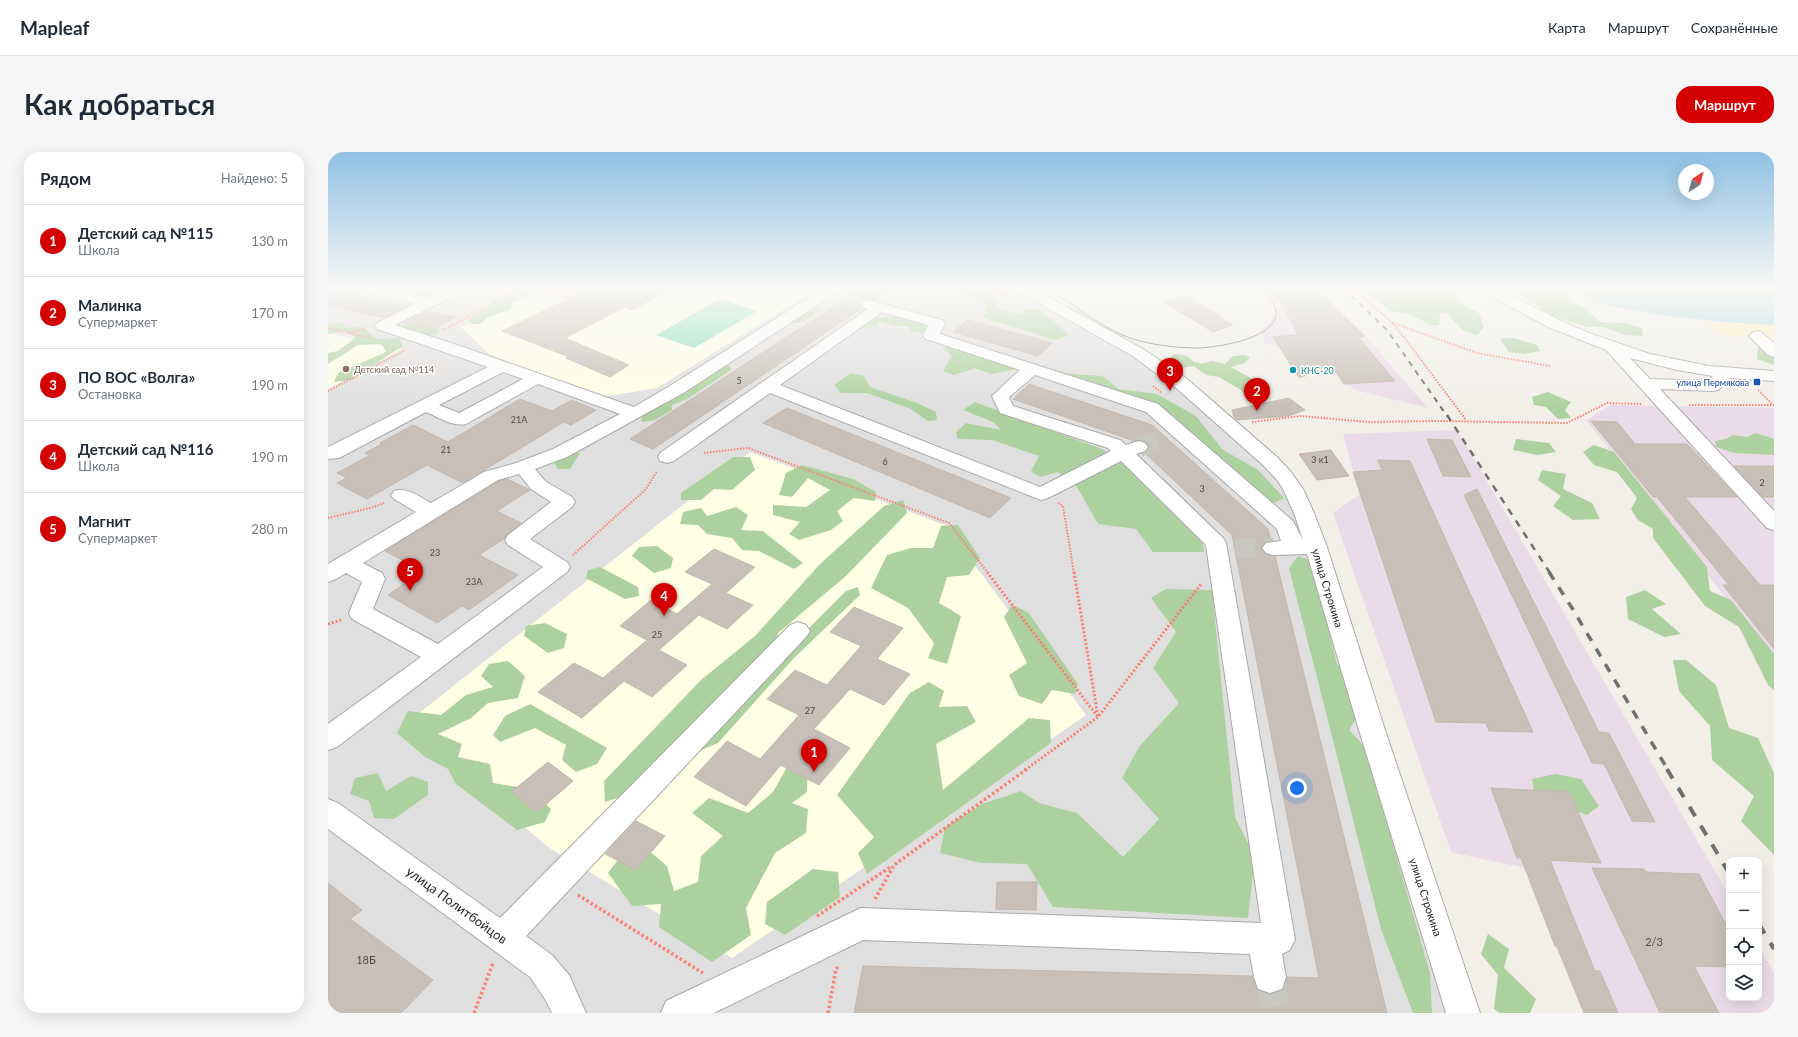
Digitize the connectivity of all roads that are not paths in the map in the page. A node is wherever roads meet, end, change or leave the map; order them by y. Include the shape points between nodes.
1 (389, 328) edge
2 (772, 328) edge
3 (845, 328) edge
4 (934, 328) edge
5 (1094, 328) edge
6 (1567, 328) edge
7 (1757, 336) dead end
8 (1611, 347) junction
9 (1774, 352) edge
10 (502, 366) junction
11 (1032, 369) junction
12 (1725, 374) junction
13 (1774, 376) edge
14 (538, 378) junction
15 (1646, 384) junction
16 (768, 386) junction
17 (426, 406) junction
18 (634, 413) junction
19 (1130, 450) junction
20 (328, 453) edge
21 (667, 457) road end
22 (523, 467) junction
23 (401, 495) dead end
24 (431, 512) junction
25 (1774, 523) edge
26 (1294, 547) junction
27 (337, 568) edge
28 (798, 631) dead end
29 (440, 656) junction
30 (328, 739) edge
31 (328, 812) edge
32 (502, 938) junction
33 (1263, 938) junction
34 (1270, 977) tunnel mouth
35 (569, 1013) edge
36 (678, 1013) edge
37 (1463, 1013) edge

1 - 10 street
2 - 18 street via 679,388
3 - 16 street
4 - 11 street via 931,336
5 - 26 street, улица Строкина via 1137,352 1180,382 1270,461 1290,485 1304,512
6 - 8 street
7 - 9 street
8 - 12 street
8 - 15 street
10 - 14 street
10 - 17 street
11 - 19 street via 1000,396 1006,409
11 - 26 street via 1152,408 1173,435 1286,526
12 - 13 street
12 - 15 street via 1712,386
14 - 17 street via 460,420
14 - 18 street
15 - 25 street
16 - 19 street via 1042,494
16 - 21 street
17 - 20 street via 332,454
18 - 22 street via 560,453
19 - 33 street via 1216,543 1224,558 1279,939
22 - 24 street via 490,476
22 - 29 street via 538,485 565,502 515,540 559,567
23 - 24 street
24 - 27 street
26 - 37 street, улица Строкина via 1372,730
27 - 29 street via 374,579 360,613
28 - 32 street
29 - 30 street
31 - 32 street, улица Политбойцов
32 - 35 street, улица Политбойцов via 541,966 557,987
33 - 34 street
33 - 36 street via 861,924

